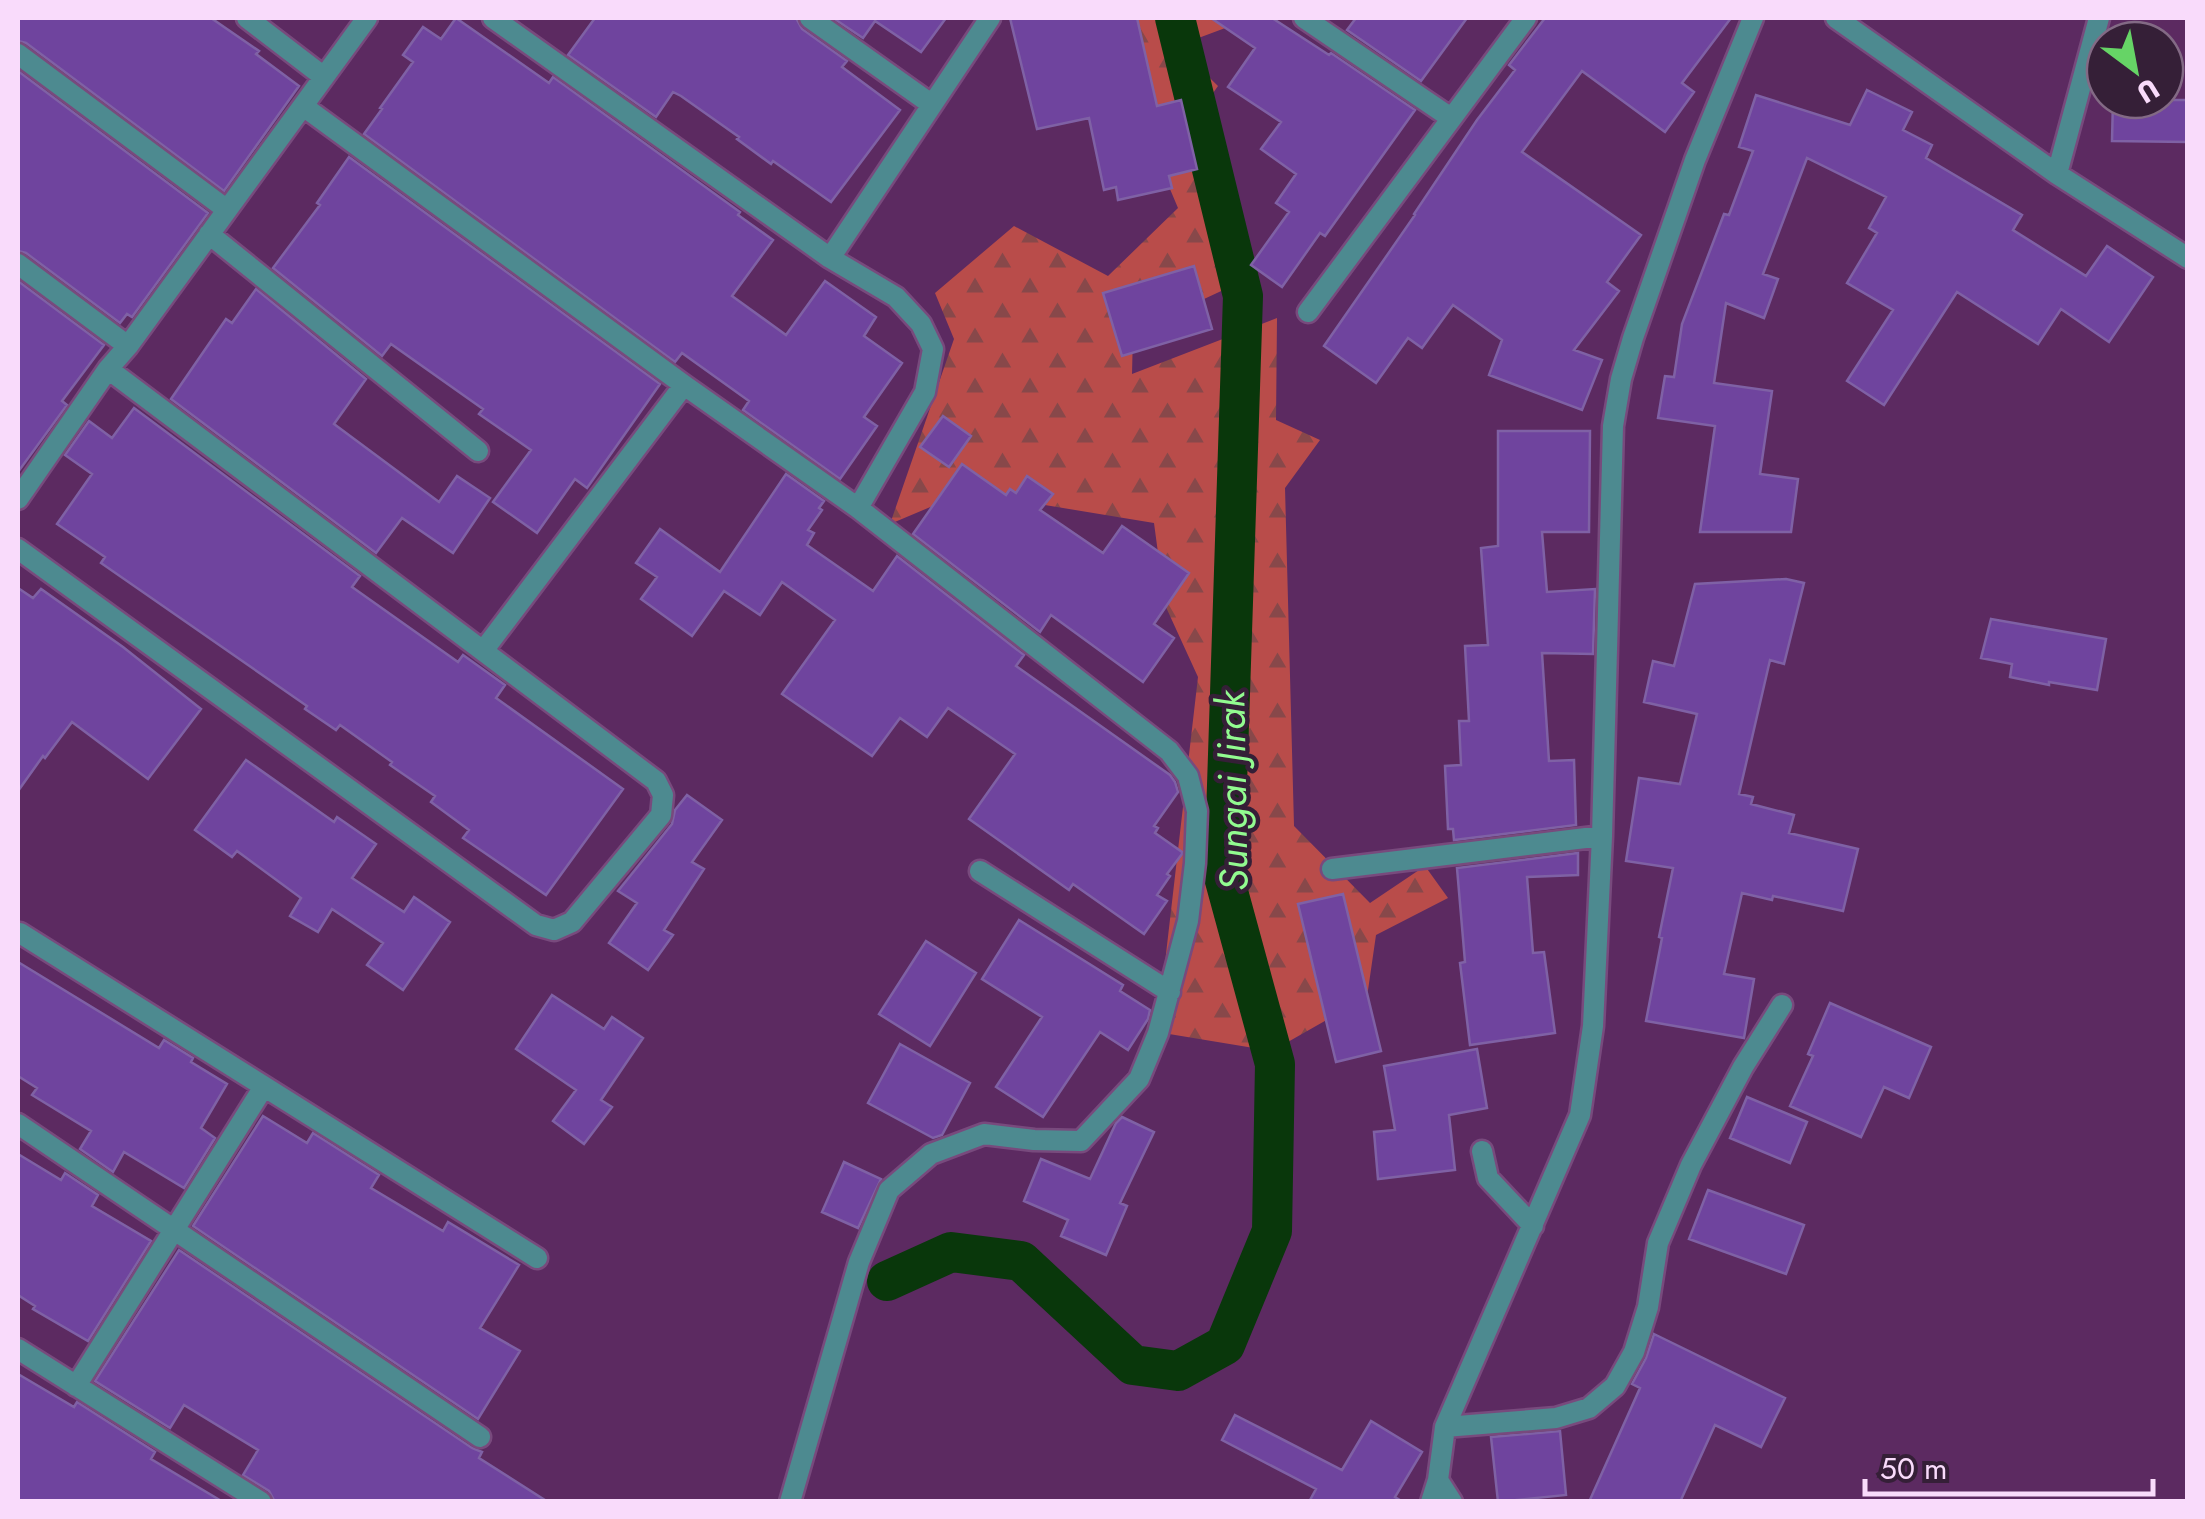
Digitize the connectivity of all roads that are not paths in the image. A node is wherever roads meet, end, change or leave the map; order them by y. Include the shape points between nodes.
1 (247, 18) edge
2 (367, 18) edge
3 (493, 18) edge
4 (810, 18) edge
5 (990, 18) edge
6 (1304, 18) edge
7 (1526, 18) edge
8 (1753, 18) edge
9 (1836, 18) edge
10 (2098, 18) edge
11 (18, 54) edge
12 (324, 77) junction
13 (931, 104) junction
14 (303, 106) junction
15 (1451, 118) junction
16 (2057, 174) junction
17 (226, 209) junction
18 (209, 234) junction
19 (830, 258) junction
20 (2188, 258) edge
21 (18, 264) edge
22 (1308, 312) dead end
23 (128, 346) junction
24 (108, 369) junction
25 (684, 385) junction
26 (478, 451) dead end
27 (18, 499) edge
28 (858, 508) junction
29 (18, 550) edge
30 (483, 651) junction
31 (1602, 836) junction
32 (1332, 869) dead end
33 (980, 872) dead end
34 (20, 934) dead end
35 (1170, 992) junction
36 (1782, 1005) dead end
37 (263, 1088) junction
38 (18, 1124) edge
39 (1482, 1151) dead end
40 (1533, 1226) junction
41 (174, 1230) junction
42 (537, 1258) dead end
43 (18, 1349) edge
44 (76, 1386) junction
45 (1445, 1427) junction
46 (480, 1438) dead end
47 (1438, 1480) junction
48 (261, 1502) edge
49 (790, 1502) edge
50 (1432, 1502) edge
51 (1452, 1502) edge

1 - 12 street
2 - 12 street
3 - 19 street
4 - 13 street
5 - 13 street
6 - 15 street
7 - 15 street
8 - 31 street via 1695,160 1621,379 1610,502
9 - 16 street
10 - 16 street
11 - 17 street
12 - 14 street
13 - 19 street
14 - 17 street
14 - 25 street
15 - 22 street
16 - 20 street
17 - 18 street
18 - 23 street
18 - 26 street
19 - 28 street via 896,297 933,349 924,392
21 - 23 street
23 - 24 street
24 - 27 street
24 - 30 street
25 - 28 street
25 - 30 street
28 - 35 street via 1169,751 1188,776 1197,812 1195,863
29 - 30 street via 536,926 554,930 572,922 648,830 660,815 663,795 656,780
31 - 32 street
31 - 40 street via 1593,1026 1580,1115
33 - 35 street
34 - 37 street
35 - 49 street via 1140,1079 1080,1142 984,1134 931,1154 889,1190 859,1262
36 - 45 street via 1691,1165 1658,1243 1634,1352 1614,1386 1589,1408 1556,1418
37 - 41 street
37 - 42 street
38 - 41 street
39 - 40 street via 1488,1178
40 - 45 street
41 - 44 street
41 - 46 street
43 - 44 street
44 - 48 street
45 - 47 street
47 - 50 street
47 - 51 street

